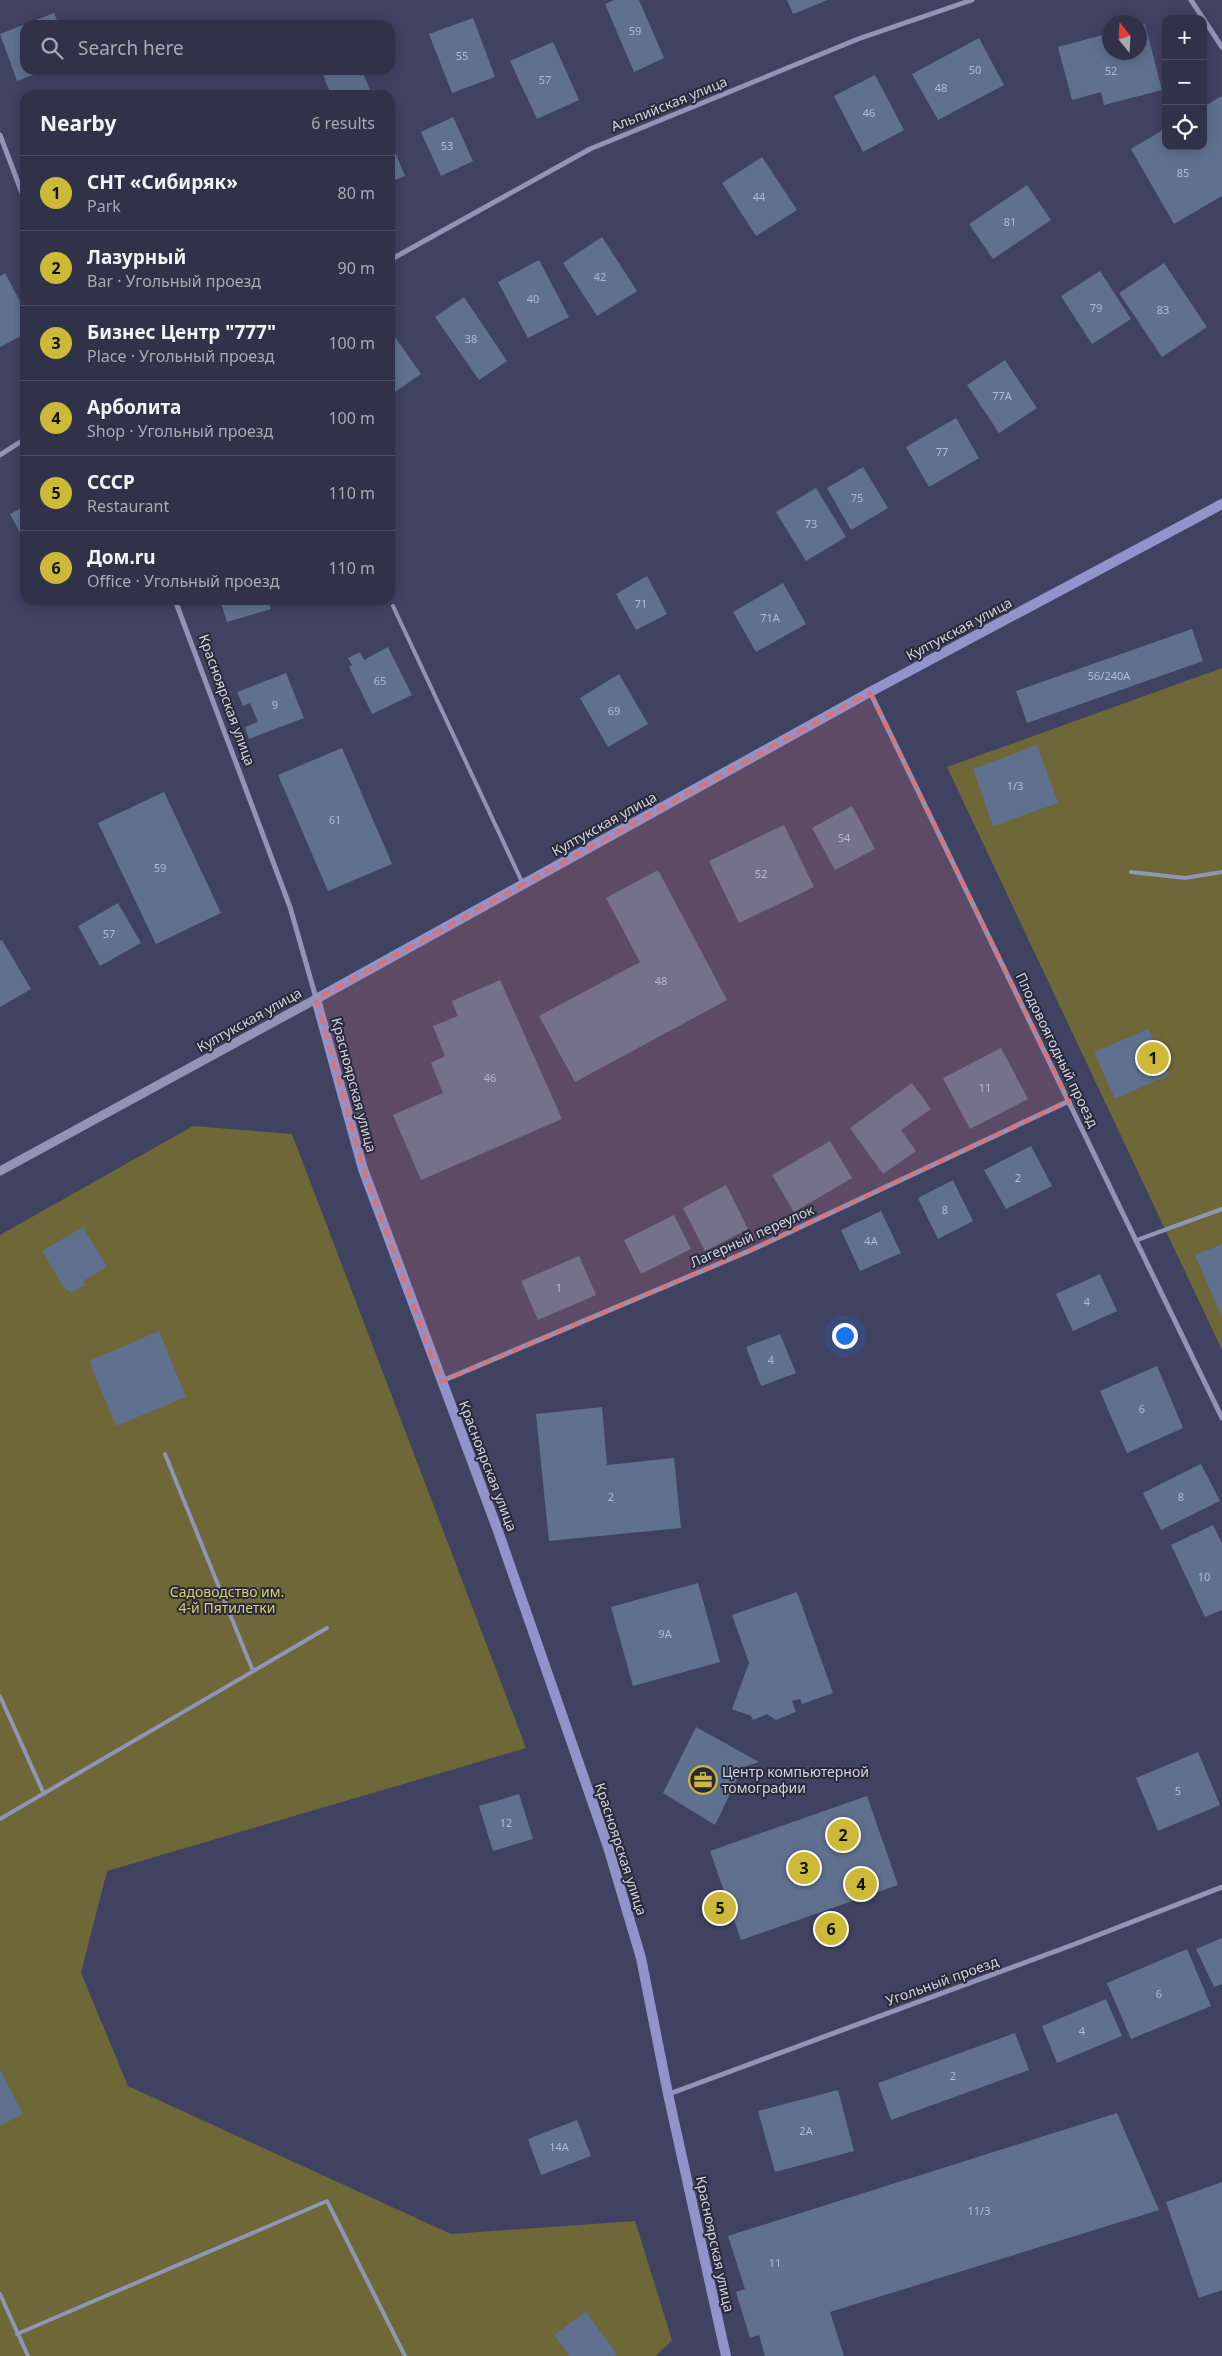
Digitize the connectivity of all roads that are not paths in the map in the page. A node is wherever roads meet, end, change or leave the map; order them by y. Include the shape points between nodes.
1 (972, 0) edge
2 (1191, 0) edge
3 (1222, 47) edge
4 (0, 135) edge
5 (20, 188) edge
6 (395, 257) edge
7 (20, 443) edge
8 (0, 455) edge
9 (1222, 504) edge
10 (177, 605) edge
11 (393, 606) dead end
12 (870, 692) junction
13 (1131, 872) dead end
14 (1222, 872) edge
15 (523, 884) junction
16 (316, 999) junction
17 (1069, 1102) junction
18 (0, 1171) edge
19 (1222, 1210) edge
20 (1137, 1240) junction
21 (441, 1382) junction
22 (1222, 1418) edge
23 (166, 1454) dead end
24 (327, 1628) dead end
25 (253, 1671) junction
26 (0, 1696) edge
27 (44, 1794) junction
28 (0, 1819) edge
29 (1222, 1887) edge
30 (668, 2094) junction
31 (0, 2294) edge
32 (18, 2334) junction
33 (28, 2356) edge
34 (405, 2356) edge
35 (726, 2356) edge

1 - 6 street, Альпийская улица via 858,39 590,149
2 - 3 street
4 - 5 street
7 - 8 street
9 - 12 main road, Култукская улица
10 - 16 street, Красноярская улица via 290,907
11 - 15 lane
12 - 15 main road, Култукская улица
12 - 17 street, Плодовоягодный проезд
13 - 14 lane via 1185,878
15 - 16 main road, Култукская улица
16 - 18 street, Култукская улица
16 - 21 main road, Красноярская улица via 363,1169
17 - 20 street, Плодовоягодный проезд
17 - 21 street, Лагерный переулок via 749,1251
19 - 20 lane
20 - 22 street, Плодовоягодный проезд
21 - 30 main road, Красноярская улица via 498,1530 608,1847 641,1958
23 - 25 lane
24 - 25 lane
25 - 27 lane
26 - 27 lane
27 - 28 lane
29 - 30 street, Угольный проезд
30 - 35 main road, Красноярская улица
31 - 32 lane
32 - 33 lane
32 - 34 lane via 327,2201

